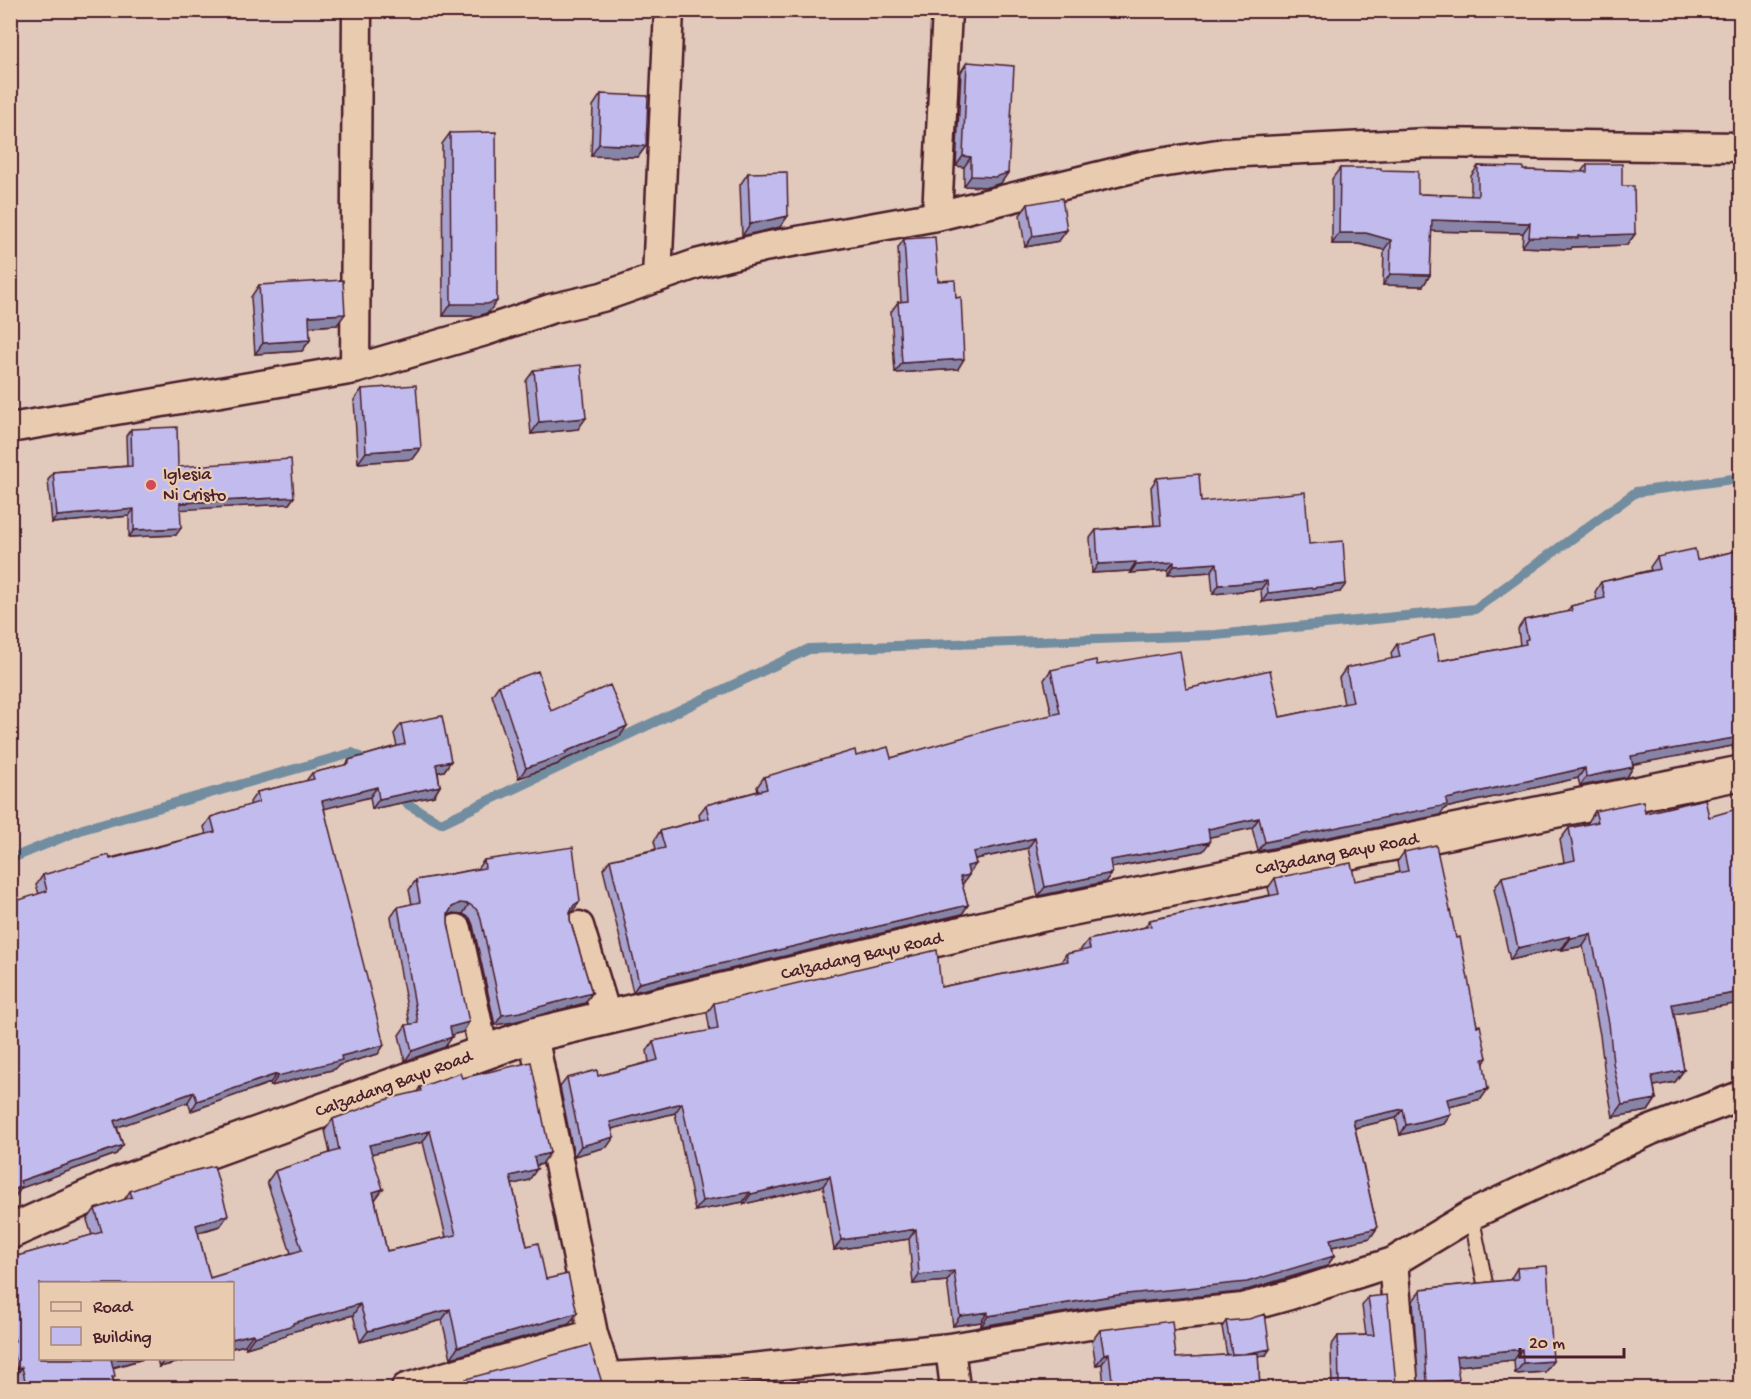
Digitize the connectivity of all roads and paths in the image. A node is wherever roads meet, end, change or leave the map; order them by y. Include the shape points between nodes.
1 (357, 10) edge
2 (669, 10) edge
3 (947, 10) edge
4 (1740, 147) edge
5 (937, 216) junction
6 (657, 278) junction
7 (355, 369) junction
8 (10, 428) edge
9 (1740, 773) edge
10 (579, 926) dead end
11 (457, 929) dead end
12 (607, 1018) junction
13 (533, 1035) junction
14 (484, 1053) junction
15 (1740, 1096) edge
16 (1471, 1215) junction
17 (10, 1232) edge
18 (1393, 1262) junction
19 (1485, 1283) edge
20 (592, 1334) junction
21 (950, 1348) junction
22 (608, 1383) edge
23 (405, 1389) edge
24 (955, 1389) edge
25 (1404, 1389) edge

1 - 7 street
2 - 6 street
3 - 5 street
4 - 5 street via 1428,143 1224,153 1141,166
5 - 6 street via 764,247
6 - 7 street
7 - 8 street
9 - 12 street, Calzadang Bayu Road via 1044,914
10 - 12 street
11 - 14 street
12 - 13 street, Calzadang Bayu Road
13 - 14 street, Calzadang Bayu Road
13 - 20 street
14 - 17 street, Calzadang Bayu Road via 115,1185
15 - 16 street via 1651,1130
16 - 18 street
16 - 19 lane
18 - 21 street via 1243,1308 1113,1321
18 - 25 street
20 - 22 street
20 - 23 street
21 - 22 street
21 - 24 street

